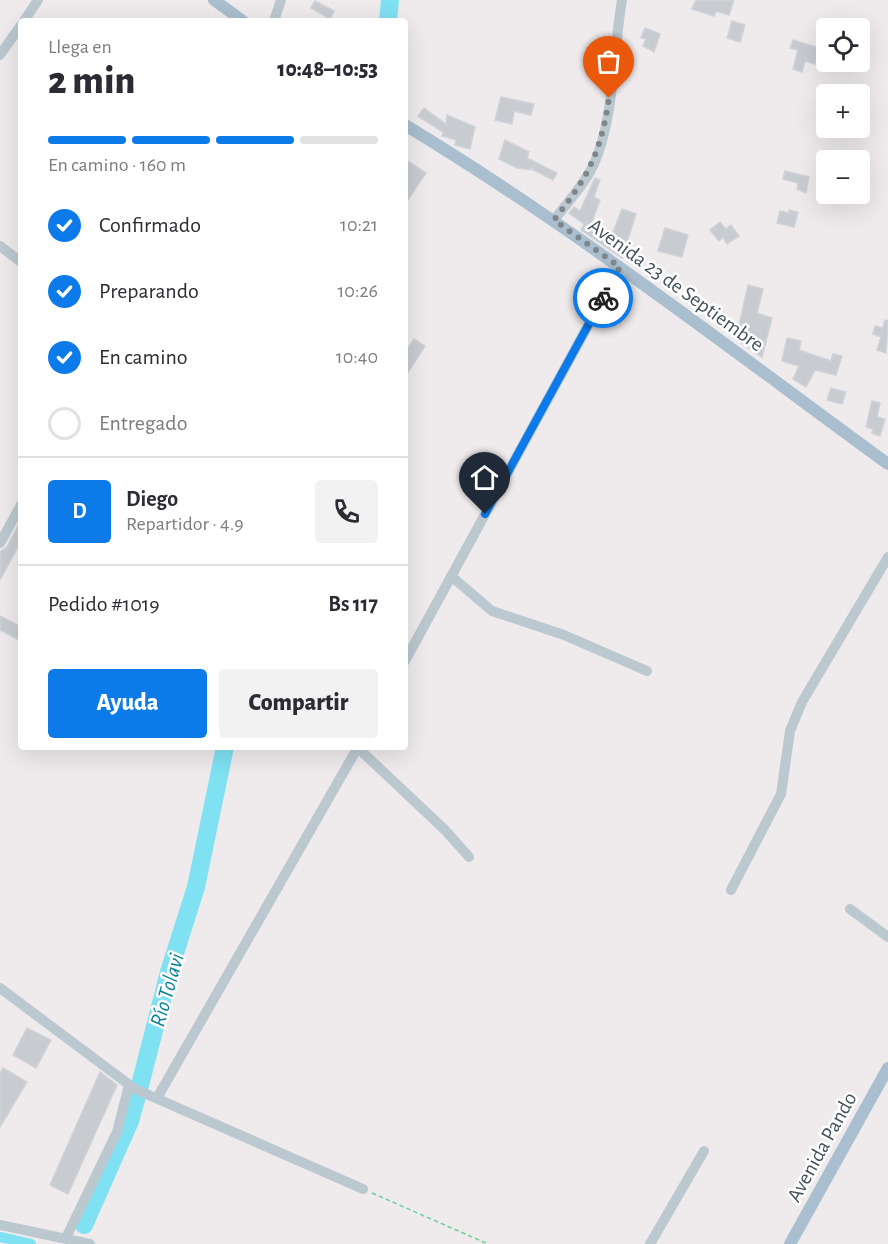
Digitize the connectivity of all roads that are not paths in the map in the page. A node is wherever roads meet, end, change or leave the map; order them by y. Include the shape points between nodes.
1 (38, 0) edge
2 (214, 0) edge
3 (281, 0) edge
4 (622, 0) edge
5 (26, 18) edge
6 (239, 18) edge
7 (275, 18) edge
8 (18, 29) edge
9 (0, 55) edge
10 (408, 127) edge
11 (554, 220) junction
12 (0, 246) edge
13 (18, 260) edge
14 (620, 267) junction
15 (888, 465) edge
16 (18, 510) edge
17 (0, 543) edge
18 (888, 557) edge
19 (451, 576) junction
20 (408, 655) edge
21 (647, 671) dead end
22 (357, 750) edge
23 (360, 750) edge
24 (469, 857) dead end
25 (731, 890) dead end
26 (850, 909) dead end
27 (888, 937) edge
28 (0, 988) edge
29 (888, 1068) edge
30 (132, 1087) junction
31 (157, 1098) junction
32 (704, 1152) dead end
33 (363, 1189) road end
34 (0, 1225) edge
35 (66, 1238) junction
36 (90, 1244) edge
37 (650, 1244) edge
38 (790, 1244) edge

1 - 5 street
2 - 6 main road
3 - 7 street
4 - 11 street via 605,122 594,163
8 - 9 street
10 - 11 main road, Avenida 23 de Septiembre
11 - 14 main road, Avenida 23 de Septiembre
12 - 13 street
14 - 15 main road, Avenida 23 de Septiembre
14 - 19 street
16 - 17 street
18 - 25 street via 802,702 790,731 782,794
19 - 20 street
19 - 21 street via 492,611 564,635
22 - 31 street
23 - 24 street
26 - 27 street
28 - 30 street
29 - 38 main road, Avenida Pando
30 - 31 street
30 - 35 street via 117,1132
31 - 33 street
32 - 37 street
34 - 35 street
35 - 36 street

